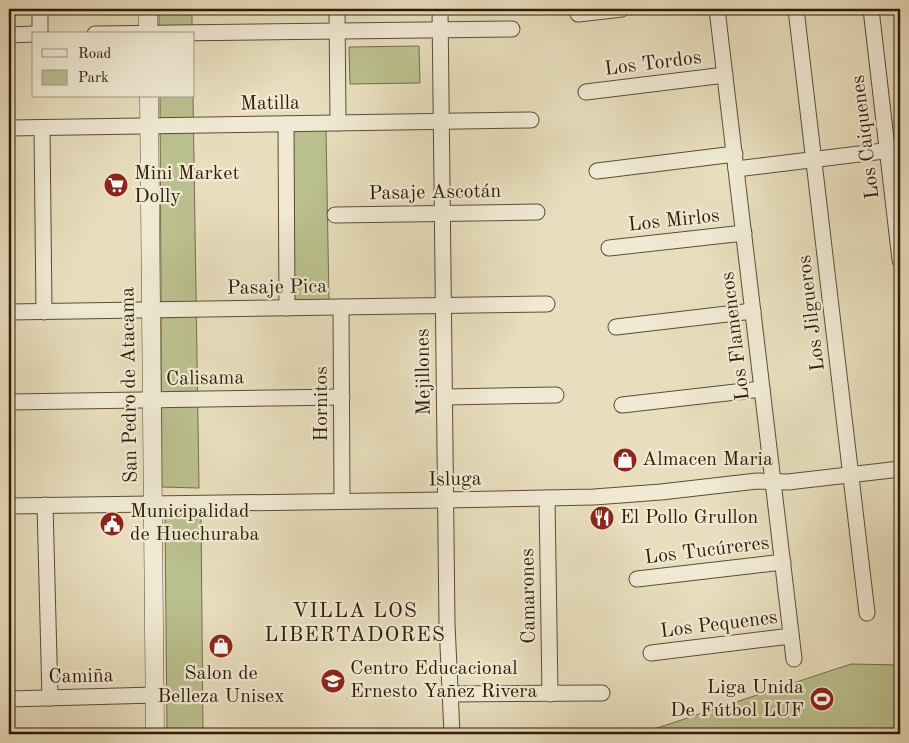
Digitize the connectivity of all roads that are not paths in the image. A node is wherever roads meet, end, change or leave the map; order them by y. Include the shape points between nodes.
1 (40, 9) edge
2 (148, 9) edge
3 (337, 9) edge
4 (440, 9) edge
5 (622, 9) edge
6 (717, 9) edge
7 (796, 9) edge
8 (871, 9) edge
9 (578, 14) dead end
10 (512, 28) dead end
11 (441, 30) junction
12 (337, 31) junction
13 (40, 32) edge
14 (148, 32) edge
15 (195, 33) edge
16 (32, 34) edge
17 (9, 35) edge
18 (725, 75) junction
19 (586, 92) dead end
20 (149, 98) edge
21 (531, 120) dead end
22 (442, 121) junction
23 (338, 123) junction
24 (286, 124) junction
25 (149, 126) junction
26 (9, 128) edge
27 (42, 128) junction
28 (894, 150) edge
29 (814, 160) junction
30 (735, 161) junction
31 (597, 171) dead end
32 (537, 212) dead end
33 (443, 213) junction
34 (335, 215) dead end
35 (898, 228) edge
36 (744, 233) junction
37 (609, 248) dead end
38 (900, 260) edge
39 (547, 304) dead end
40 (444, 306) junction
41 (341, 307) junction
42 (287, 308) junction
43 (151, 310) junction
44 (753, 311) junction
45 (9, 312) edge
46 (44, 312) junction
47 (616, 327) dead end
48 (762, 388) junction
49 (556, 395) dead end
50 (342, 397) junction
51 (445, 397) junction
52 (152, 400) junction
53 (9, 402) edge
54 (622, 405) dead end
55 (900, 469) edge
56 (851, 475) junction
57 (773, 482) junction
58 (547, 498) junction
59 (446, 500) junction
60 (342, 501) junction
61 (153, 503) junction
62 (45, 505) junction
63 (9, 506) edge
64 (783, 562) junction
65 (637, 579) dead end
66 (867, 613) dead end
67 (791, 636) junction
68 (651, 653) dead end
69 (794, 659) dead end
70 (450, 694) junction
71 (550, 694) junction
72 (602, 694) dead end
73 (155, 695) junction
74 (50, 698) junction
75 (9, 699) edge
76 (155, 734) edge
77 (452, 734) edge

1 - 13 street
2 - 14 street
3 - 12 street
4 - 11 street, Mejillones
5 - 9 street
6 - 18 street, Los Flamencos
7 - 29 street, Los Jilgueros
8 - 28 street, Los Caiquenes
10 - 11 street
11 - 12 street
11 - 22 street, Mejillones
12 - 15 street
12 - 23 street
16 - 17 street
18 - 19 street, Los Tordos
18 - 30 street, Los Flamencos
20 - 25 street, San Pedro de Atacama
21 - 22 street, Matilla
22 - 23 street, Matilla
22 - 33 street, Mejillones
23 - 24 street, Matilla
24 - 25 street, Matilla
24 - 42 street
25 - 27 street, Matilla
25 - 43 street, San Pedro de Atacama
26 - 27 street, Matilla
27 - 46 street
28 - 29 street
28 - 35 street, Los Caiquenes
29 - 30 street
29 - 56 street, Los Jilgueros
30 - 31 street
30 - 36 street, Los Flamencos
32 - 33 street, Pasaje Ascotán
33 - 34 street, Pasaje Ascotán
33 - 40 street, Mejillones
35 - 38 street, Los Caiquenes
36 - 37 street, Los Mirlos
36 - 44 street, Los Flamencos
39 - 40 street, Pasaje Pica
40 - 41 street, Pasaje Pica
40 - 51 street, Mejillones
41 - 42 street, Pasaje Pica
41 - 50 street, Hornitos
42 - 43 street, Pasaje Pica
43 - 46 street, Pasaje Pica
43 - 52 street, San Pedro de Atacama
44 - 47 street
44 - 48 street, Los Flamencos
45 - 46 street, Pasaje Pica
48 - 54 street
48 - 57 street, Los Flamencos
49 - 51 street
50 - 52 street, Calisama
50 - 60 street, Hornitos
51 - 59 street, Mejillones
52 - 53 street, Calisama
52 - 61 street, San Pedro de Atacama
55 - 56 street, Isluga
56 - 57 street, Isluga
56 - 66 street, Los Jilgueros
57 - 58 street, Isluga via 626,495
57 - 64 street, Los Flamencos
58 - 59 street, Isluga
58 - 71 street, Camarones
59 - 60 street, Isluga
59 - 70 street, Mejillones
60 - 61 street, Isluga
61 - 62 street, Isluga
61 - 73 street, San Pedro de Atacama
62 - 63 street, Isluga
62 - 74 street
64 - 65 street, Los Tucúreres
64 - 67 street, Los Flamencos
67 - 68 street, Los Pequenes
67 - 69 street, Los Flamencos
70 - 71 street
70 - 77 street, Mejillones
71 - 72 street
73 - 74 street, Camiña
73 - 76 street, San Pedro de Atacama
74 - 75 street, Camiña

